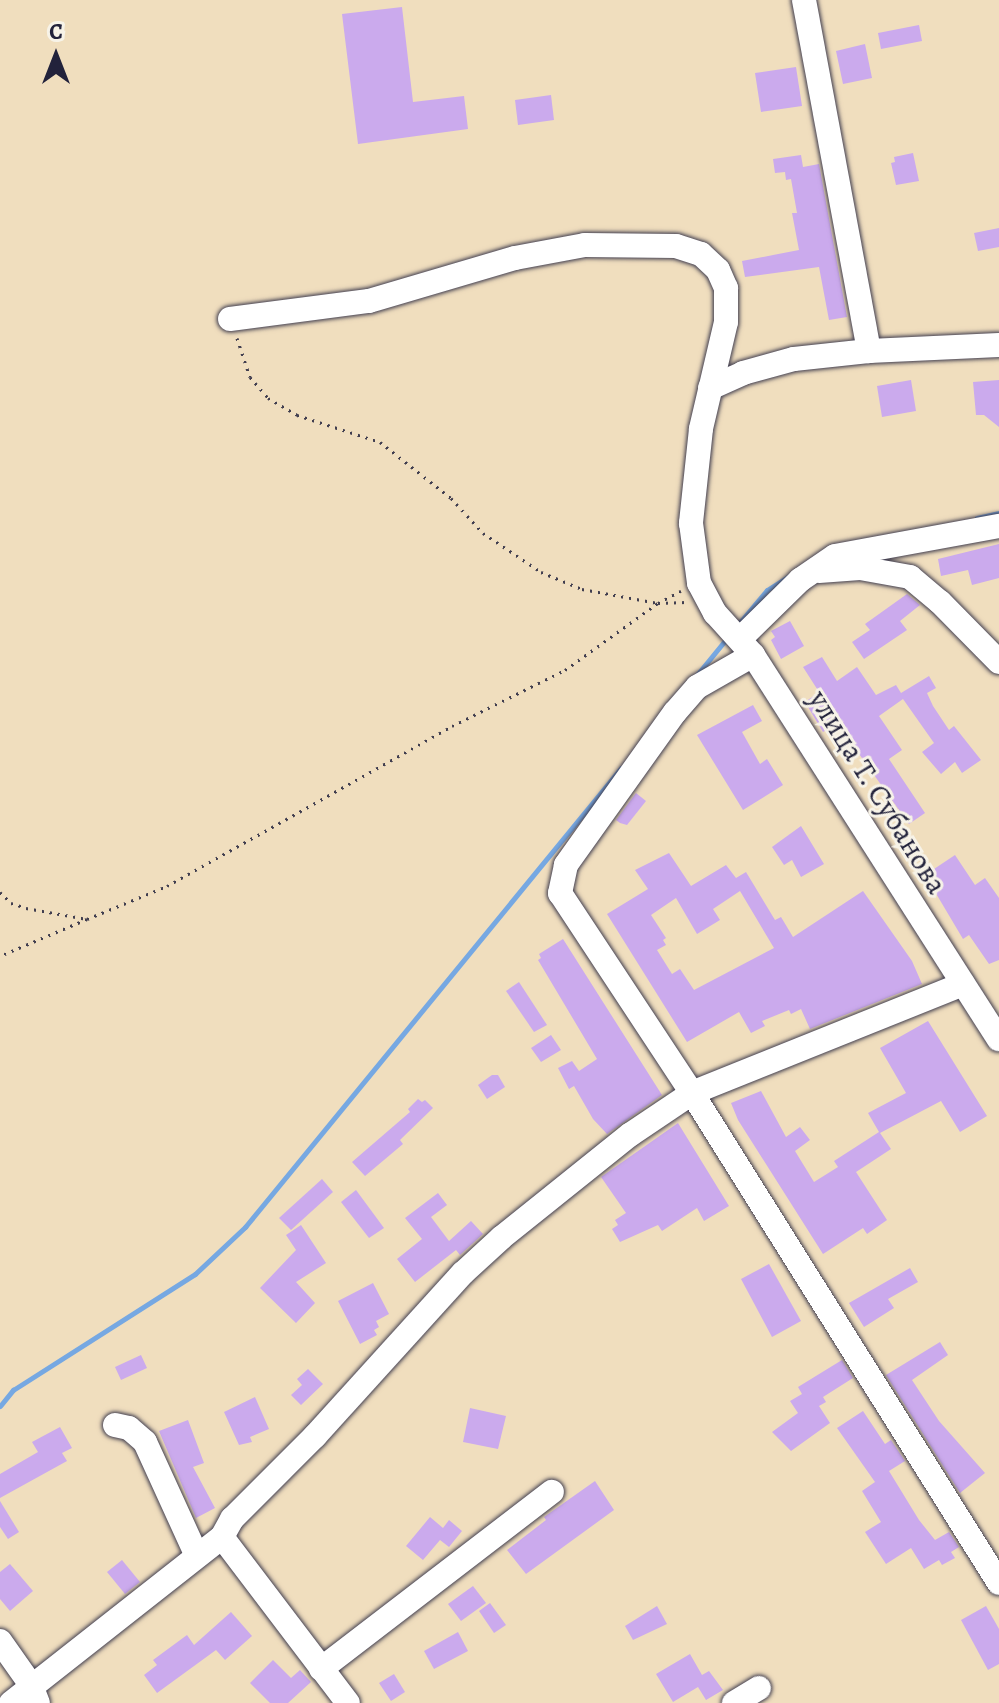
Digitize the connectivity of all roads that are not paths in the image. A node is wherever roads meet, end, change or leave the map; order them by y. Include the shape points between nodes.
1 (804, 0) edge
2 (230, 319) road end
3 (999, 345) edge
4 (869, 351) junction
5 (710, 388) junction
6 (999, 526) edge
7 (809, 573) junction
8 (743, 642) junction
9 (999, 662) edge
10 (963, 984) junction
11 (999, 1039) edge
12 (692, 1093) junction
13 (115, 1425) dead end
14 (552, 1492) dead end
15 (222, 1537) junction
16 (197, 1556) junction
17 (999, 1583) edge
18 (0, 1641) edge
19 (321, 1669) junction
20 (759, 1688) dead end
21 (34, 1694) edge
22 (11, 1703) edge
23 (348, 1703) edge
24 (734, 1703) edge

1 - 4 street
2 - 5 street via 380,298 553,250 676,246 701,254 718,270 726,288 726,322
3 - 4 street
4 - 5 street via 774,363
5 - 8 street, улица Т. Субанова via 691,523 707,599
6 - 7 street via 848,551
7 - 8 street
7 - 9 street via 860,568 910,577
8 - 10 street, улица Т. Субанова
8 - 12 street via 675,712 585,835 560,884 560,893
10 - 11 street, улица Т. Субанова
10 - 12 street
12 - 15 street via 571,1180 463,1273 232,1519
12 - 17 street
13 - 16 street via 129,1428 145,1442
14 - 19 street
15 - 16 street
15 - 19 street
16 - 21 street
18 - 21 street
19 - 23 street
20 - 24 street
21 - 22 street

